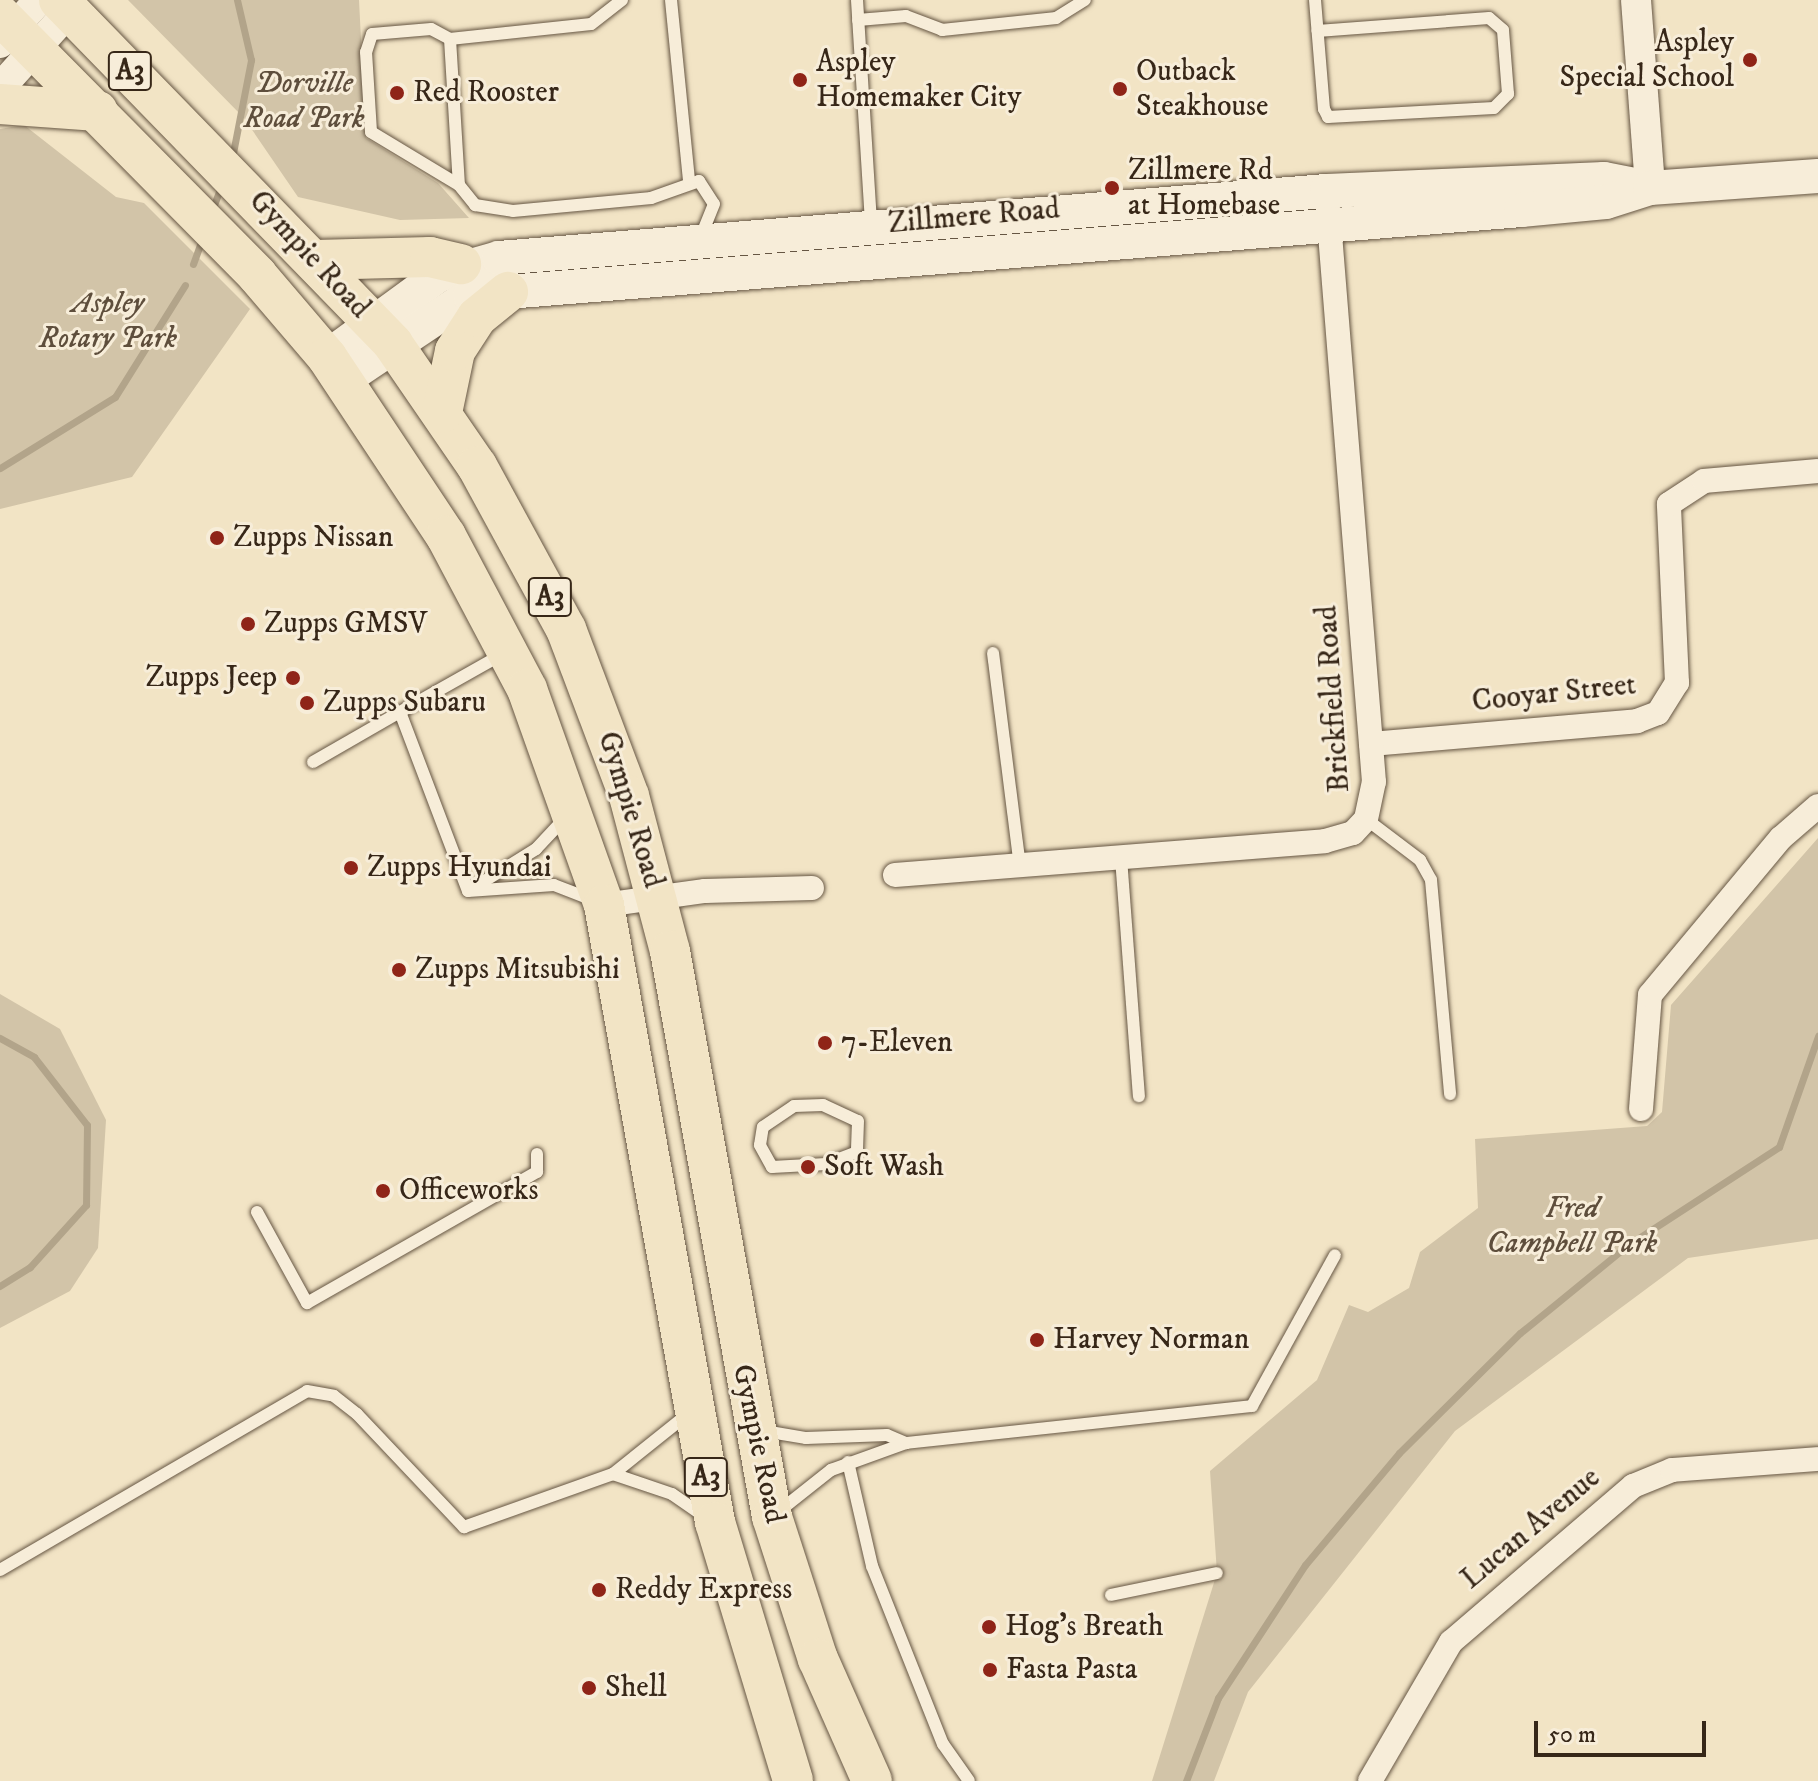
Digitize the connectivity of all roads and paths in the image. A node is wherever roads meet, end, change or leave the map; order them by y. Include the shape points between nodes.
1 (622, 0) edge
2 (671, 0) edge
3 (857, 0) edge
4 (1085, 0) edge
5 (1315, 0) edge
6 (1636, 0) edge
7 (858, 20) junction
8 (31, 21) edge
9 (1317, 31) junction
10 (450, 39) junction
11 (0, 88) edge
12 (0, 104) edge
13 (98, 111) junction
14 (1818, 176) edge
15 (689, 180) junction
16 (459, 185) junction
17 (1650, 188) junction
18 (1327, 191) junction
19 (1329, 225) junction
20 (872, 226) junction
21 (692, 240) junction
22 (315, 260) junction
23 (874, 262) junction
24 (461, 264) junction
25 (686, 277) junction
26 (508, 292) junction
27 (383, 333) junction
28 (335, 369) junction
29 (442, 413) junction
30 (1818, 471) edge
31 (509, 650) junction
32 (993, 653) dead end
33 (400, 712) junction
34 (1371, 744) junction
35 (313, 762) dead end
36 (1818, 806) edge
37 (573, 809) junction
38 (1366, 819) junction
39 (1121, 858) junction
40 (1020, 866) junction
41 (895, 875) dead end
42 (812, 888) dead end
43 (468, 891) junction
44 (658, 900) junction
45 (604, 905) junction
46 (1450, 1094) dead end
47 (1139, 1096) dead end
48 (794, 1106) joint
49 (1641, 1109) dead end
50 (537, 1154) dead end
51 (257, 1212) dead end
52 (1335, 1255) dead end
53 (693, 1409) junction
54 (750, 1428) junction
55 (906, 1443) junction
56 (1818, 1459) edge
57 (848, 1462) junction
58 (613, 1474) junction
59 (772, 1517) junction
60 (715, 1522) junction
61 (0, 1570) edge
62 (1217, 1573) dead end
63 (1111, 1595) dead end
64 (793, 1781) edge
65 (872, 1781) edge
66 (969, 1781) edge
67 (1370, 1781) edge

1 - 10 lane via 591,24
2 - 15 lane
3 - 7 lane
4 - 7 lane via 1056,18 942,30 906,16
5 - 9 lane
6 - 17 street
7 - 20 lane
8 - 11 street
8 - 13 highway, Gympie Road / A3
8 - 22 highway, Gympie Road / A3 via 191,131
9 - 9 lane via 1489,18 1503,30 1508,94 1494,108 1328,117
10 - 16 lane
10 - 16 lane via 431,29 372,34 366,52 371,132
12 - 13 highway
13 - 28 highway, Gympie Road / A3 via 257,275
14 - 17 main road, Zillmere Road
15 - 16 lane via 651,198 513,211 475,205
15 - 21 lane via 712,194
17 - 18 main road, Zillmere Road via 1604,179
17 - 19 main road, Zillmere Road via 1606,202
18 - 19 street, Brickfield Road
18 - 20 main road, Zillmere Road
19 - 23 main road, Zillmere Road
19 - 34 street, Brickfield Road
20 - 21 main road, Zillmere Road
20 - 23 lane
21 - 24 main road, Zillmere Road
21 - 25 lane
22 - 24 highway via 430,257
22 - 27 highway, Gympie Road / A3
23 - 25 main road, Zillmere Road
24 - 27 main road, Zillmere Road
25 - 26 main road, Zillmere Road
26 - 27 main road, Zillmere Road via 449,303
26 - 29 highway via 477,317 455,351
27 - 28 main road, Zillmere Road
27 - 29 highway, Gympie Road / A3
28 - 31 highway, Gympie Road / A3 via 446,536
29 - 44 highway, Gympie Road / A3 via 566,629 613,747
30 - 34 street, Cooyar Street via 1704,481 1669,504 1677,683 1658,713 1637,721
31 - 33 lane
31 - 37 highway, Gympie Road / A3
32 - 40 lane
33 - 35 lane
33 - 43 lane
34 - 38 street, Brickfield Road via 1374,801
36 - 49 street via 1781,838 1650,995
37 - 43 lane via 536,849
37 - 45 highway, Gympie Road / A3
38 - 39 street, Brickfield Road via 1353,833 1325,841
38 - 46 lane via 1420,860 1431,880
39 - 40 street, Brickfield Road
39 - 47 lane
40 - 41 street, Brickfield Road
42 - 44 street via 716,890
43 - 45 lane via 567,886
44 - 45 street
44 - 54 highway, Gympie Road / A3
45 - 53 highway, Gympie Road / A3
48 - 48 lane via 853,1115 861,1128 857,1152 826,1164 772,1167 760,1145 763,1127
50 - 51 lane via 537,1172 307,1303
52 - 55 lane via 1252,1406
53 - 58 lane
53 - 60 highway, Gympie Road / A3
54 - 55 lane via 806,1438 887,1435
54 - 59 highway, Gympie Road / A3
55 - 57 lane
56 - 67 street, Lucan Avenue via 1672,1470 1633,1486 1451,1642
57 - 59 lane
57 - 66 lane via 872,1566 943,1744
58 - 60 lane via 672,1494
58 - 61 lane via 464,1527 357,1414 334,1396 307,1391
59 - 65 highway, Gympie Road / A3 via 818,1659
60 - 64 highway, Gympie Road / A3
62 - 63 lane

